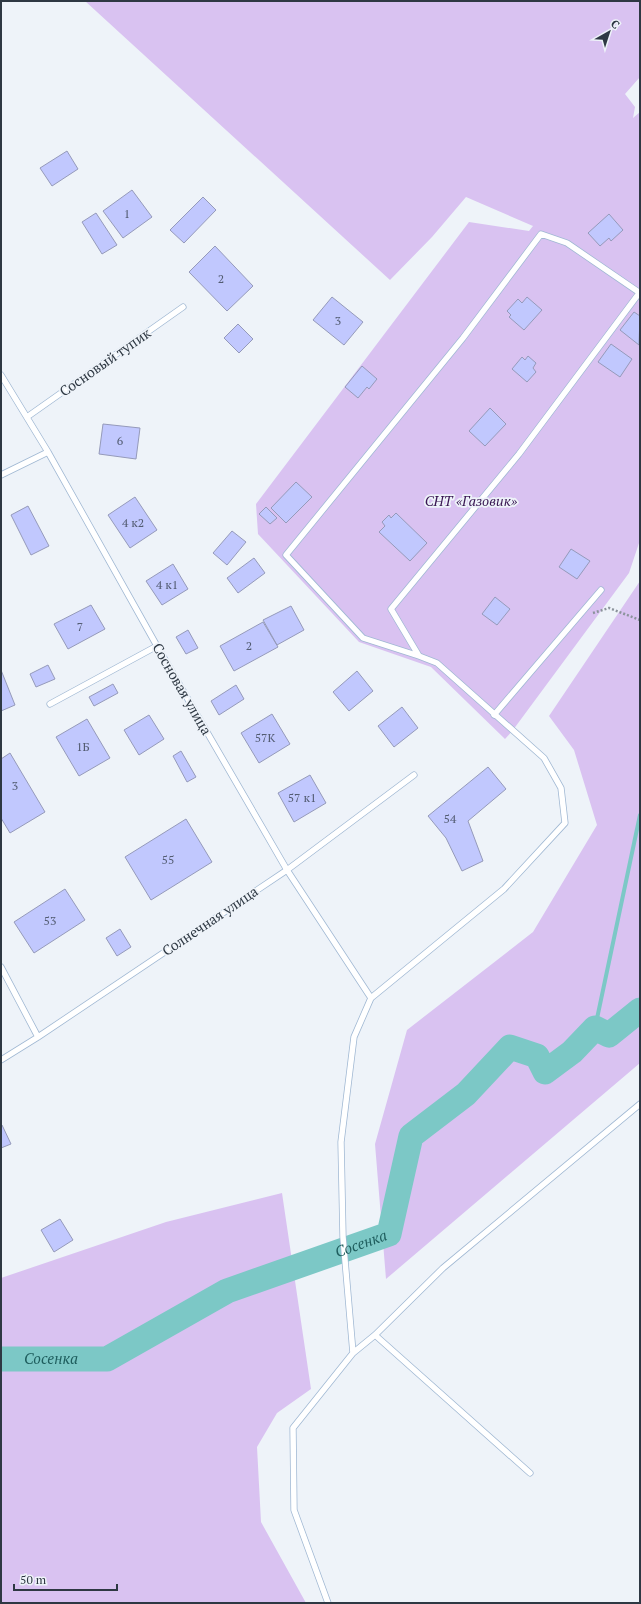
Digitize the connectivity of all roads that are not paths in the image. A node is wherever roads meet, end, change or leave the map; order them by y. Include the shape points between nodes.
1 (640, 293) edge
2 (183, 307) dead end
3 (1, 375) edge
4 (27, 417) junction
5 (48, 452) junction
6 (1, 476) edge
7 (601, 590) dead end
8 (157, 646) junction
9 (419, 656) junction
10 (50, 704) dead end
11 (494, 714) junction
12 (414, 775) dead end
13 (287, 870) junction
14 (1, 968) edge
15 (371, 998) junction
16 (38, 1037) junction
17 (1, 1060) edge
18 (640, 1104) edge
19 (375, 1336) junction
20 (353, 1352) junction
21 (530, 1473) dead end
22 (328, 1603) edge

1 - 9 lane via 519,454 392,609
1 - 9 lane via 567,243 541,234 463,338 286,555 363,638
2 - 4 lane, Сосновый тупик
3 - 4 lane, Сосновая улица
4 - 5 lane, Сосновая улица
5 - 6 lane
5 - 8 lane, Сосновая улица
7 - 11 lane
8 - 10 lane
8 - 13 lane, Сосновая улица
9 - 11 lane via 437,663
11 - 15 lane via 544,758 561,788 565,823 504,889
12 - 13 lane, Солнечная улица
13 - 15 lane, Сосновая улица
13 - 16 lane, Солнечная улица
14 - 16 lane
15 - 20 lane via 354,1037 341,1142 343,1237
16 - 17 lane, Солнечная улица
18 - 19 lane via 443,1268
19 - 20 lane
19 - 21 lane
20 - 22 lane via 293,1428 294,1510

